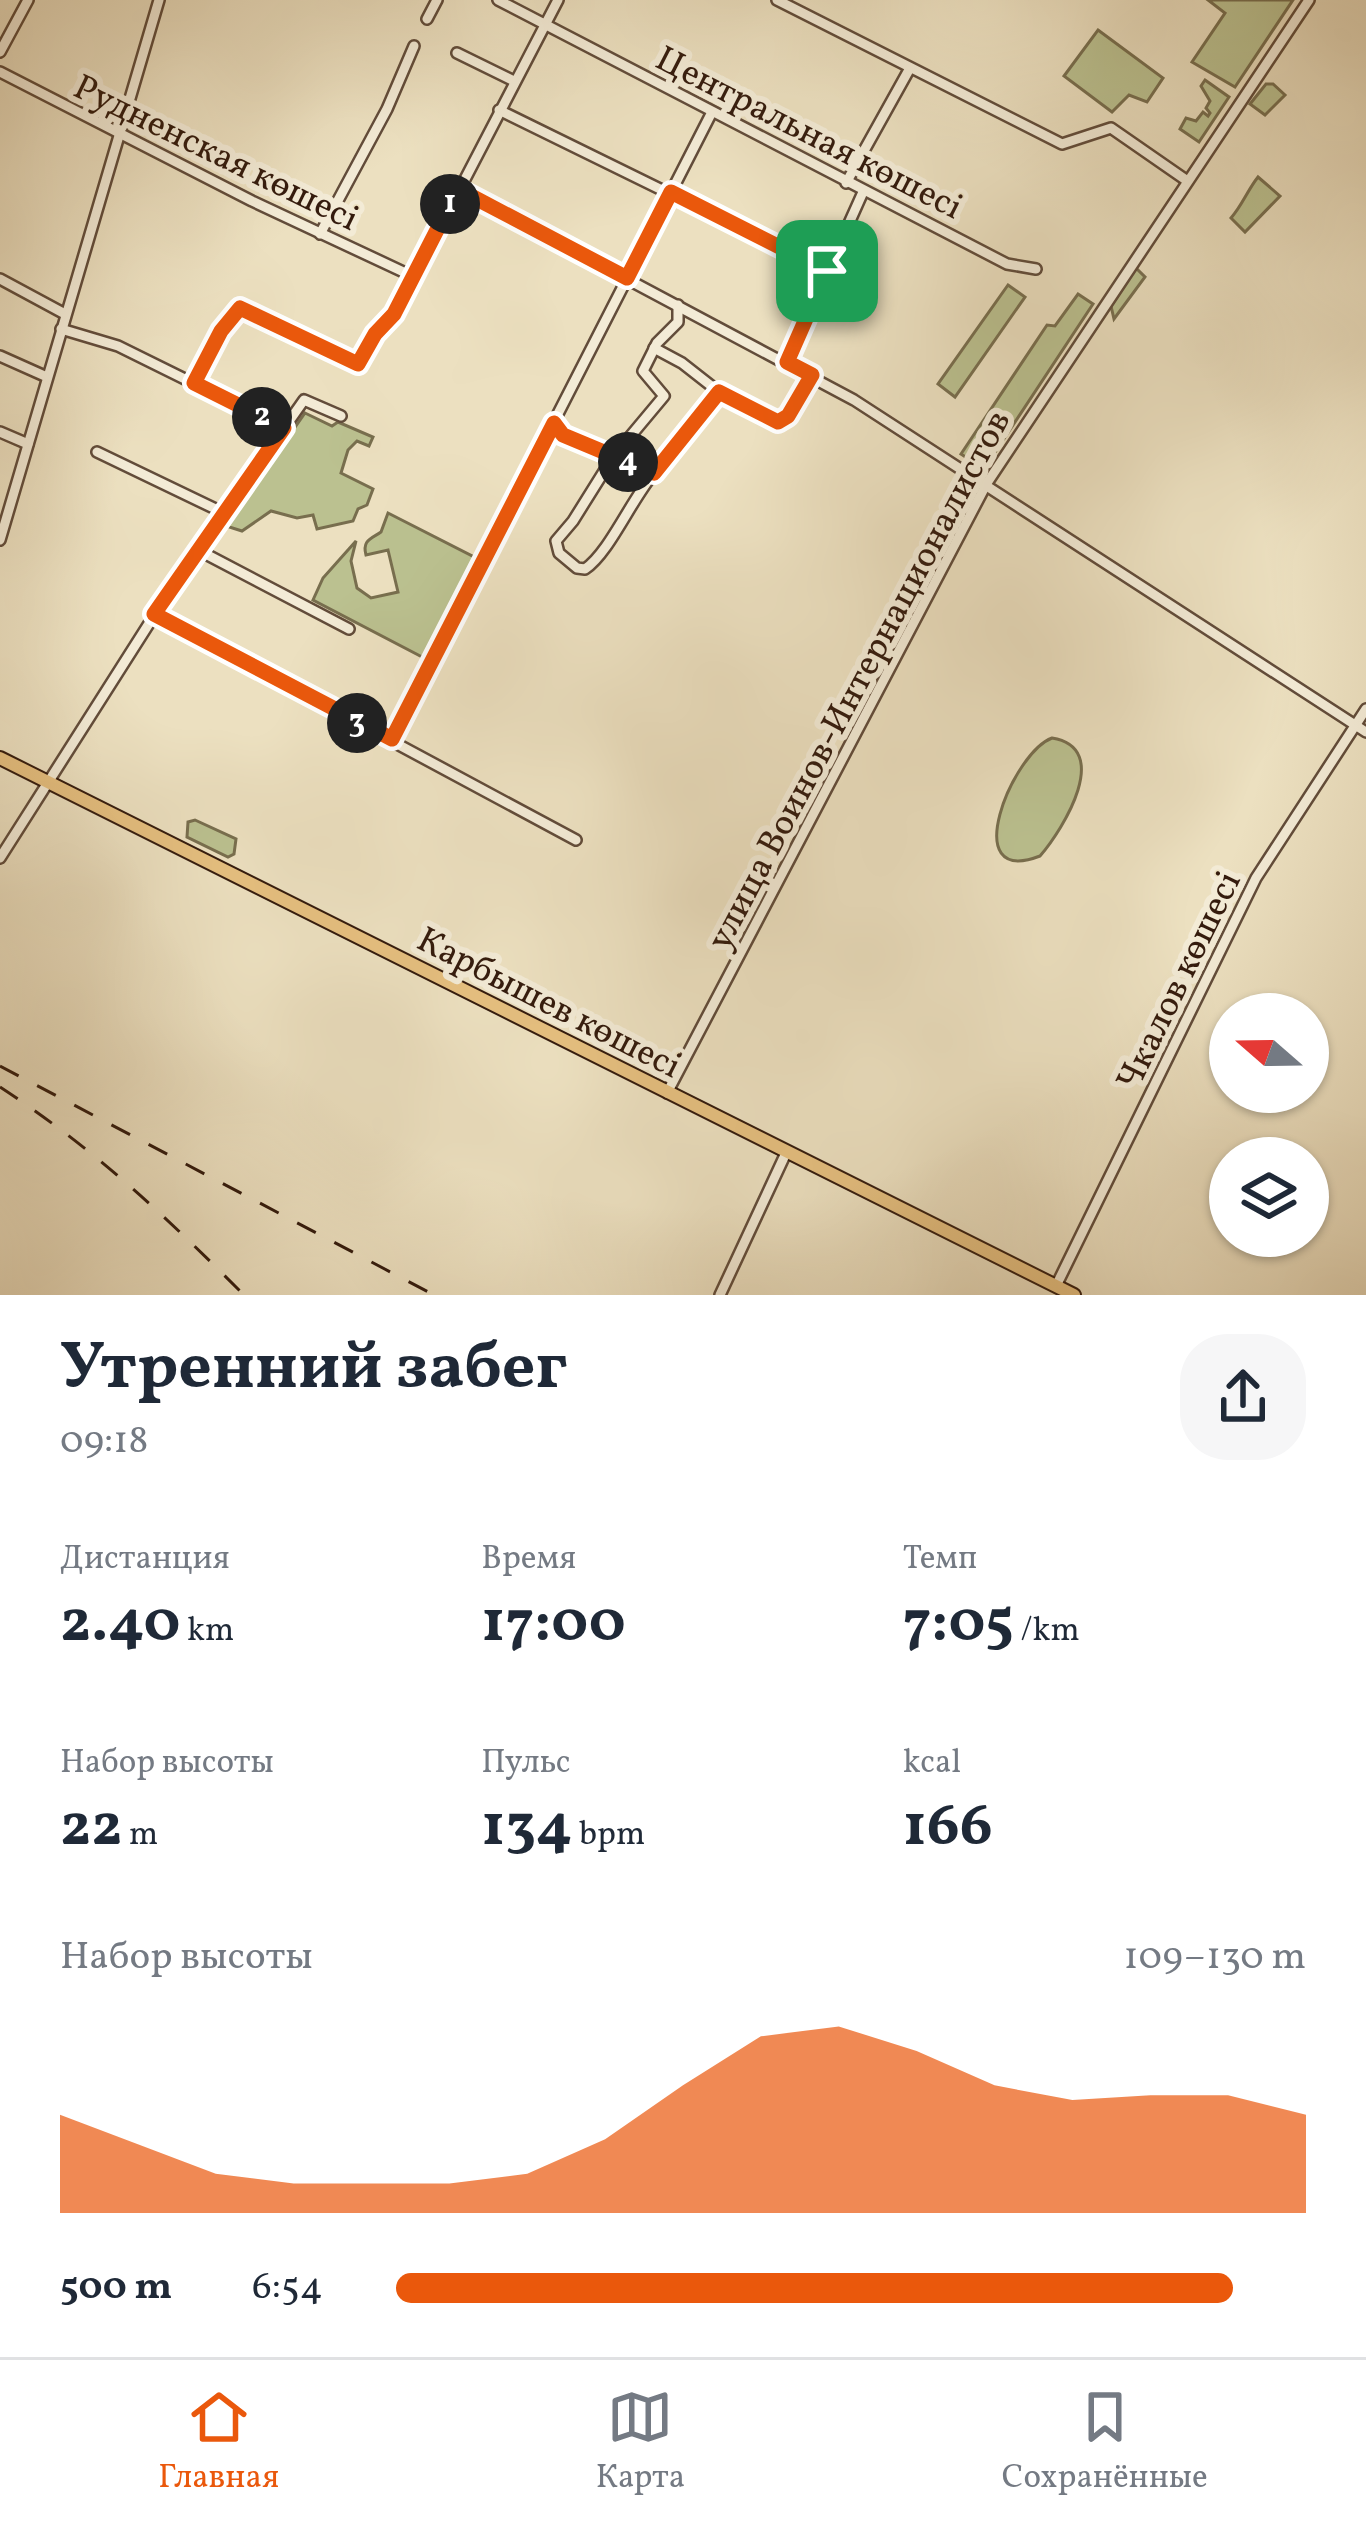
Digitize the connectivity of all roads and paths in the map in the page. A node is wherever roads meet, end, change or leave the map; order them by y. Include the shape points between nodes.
1 (28, 0) edge
2 (159, 0) edge
3 (437, 0) edge
4 (499, 0) edge
5 (558, 0) edge
6 (777, 0) edge
7 (1309, 0) edge
8 (428, 19) dead end
9 (544, 22) junction
10 (413, 46) dead end
11 (0, 52) edge
12 (457, 53) dead end
13 (910, 68) junction
14 (0, 72) edge
15 (514, 81) junction
16 (499, 110) junction
17 (712, 112) junction
18 (117, 134) junction
19 (1186, 180) junction
20 (846, 183) junction
21 (458, 189) junction
22 (671, 192) junction
23 (862, 192) junction
24 (320, 234) junction
25 (1036, 269) dead end
26 (827, 271) junction
27 (412, 276) junction
28 (627, 278) junction
29 (0, 279) edge
30 (678, 305) junction
31 (65, 314) junction
32 (61, 328) junction
33 (654, 348) junction
34 (0, 356) edge
35 (787, 362) junction
36 (812, 375) junction
37 (47, 376) junction
38 (194, 383) junction
39 (719, 392) junction
40 (340, 416) dead end
41 (554, 423) junction
42 (284, 428) junction
43 (0, 431) edge
44 (28, 444) junction
45 (97, 452) dead end
46 (613, 457) junction
47 (654, 473) junction
48 (987, 483) junction
49 (4, 510) edge
50 (224, 514) junction
51 (0, 540) edge
52 (198, 550) junction
53 (154, 614) junction
54 (350, 628) dead end
55 (1366, 709) edge
56 (1355, 725) junction
57 (1366, 732) edge
58 (392, 739) junction
59 (0, 758) edge
60 (46, 782) junction
61 (576, 840) dead end
62 (0, 857) edge
63 (668, 1094) junction
64 (786, 1153) junction
65 (1064, 1292) edge
66 (721, 1295) edge

1 - 11 street
2 - 18 street
3 - 8 street
4 - 9 street, Центральная көшесі
5 - 9 street
6 - 13 street
7 - 19 street, улица Воинов-Интернационалистов
9 - 15 street
9 - 17 street, Центральная көшесі
10 - 24 street
12 - 15 street
13 - 19 street via 1062,144 1111,128
13 - 20 street
14 - 18 street, Рудненская көшесі
15 - 16 street
16 - 21 street
16 - 22 street
17 - 20 street, Центральная көшесі
17 - 22 street
18 - 24 street, Рудненская көшесі
18 - 31 street
19 - 48 street, улица Воинов-Интернационалистов
20 - 23 street, Центральная көшесі
21 - 27 street
21 - 28 street
22 - 26 street
22 - 28 street
23 - 25 street, Центральная көшесі via 1007,264
23 - 26 street
24 - 27 street, Рудненская көшесі
26 - 35 street
27 - 38 street via 358,364 240,308
28 - 30 street
28 - 41 street
29 - 31 street
30 - 33 street via 678,322
30 - 35 street
31 - 32 street
32 - 37 street
32 - 38 street
33 - 39 street
33 - 46 street via 644,371 664,396
34 - 37 street
35 - 36 street
36 - 39 street via 778,422
36 - 48 street
37 - 44 street
38 - 42 street
39 - 47 street
40 - 42 street via 304,400
41 - 46 street
41 - 58 street
42 - 50 street
43 - 44 street
44 - 49 street
45 - 50 street
46 - 47 street
46 - 47 street via 556,541 577,568 598,561
48 - 56 street
48 - 63 street, улица Воинов-Интернационалистов
49 - 51 street
50 - 52 street
52 - 53 street
52 - 54 street
53 - 58 street
53 - 60 street
55 - 56 street, Чкалов көшесі
56 - 57 street
56 - 65 street, Чкалов көшесі via 1256,878
58 - 61 street
59 - 60 main road, Карбышев көшесі
60 - 62 street
60 - 63 main road, Карбышев көшесі
63 - 64 main road, Карбышев көшесі
64 - 65 main road, Карбышев көшесі
64 - 66 street

